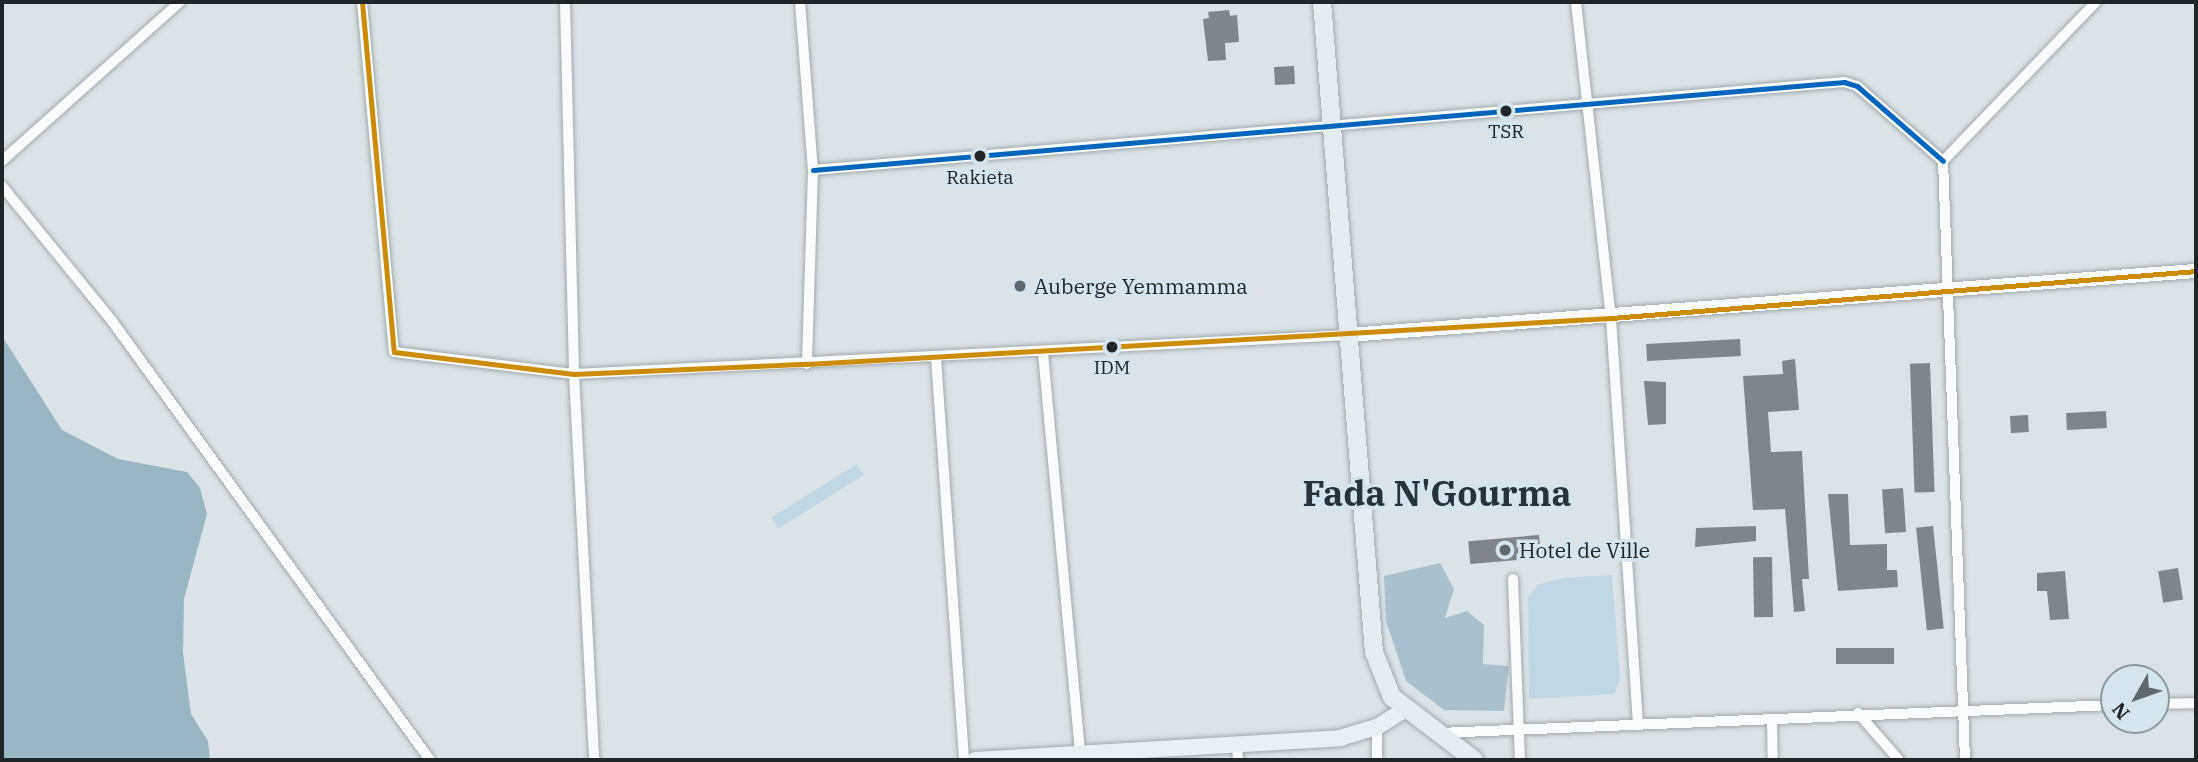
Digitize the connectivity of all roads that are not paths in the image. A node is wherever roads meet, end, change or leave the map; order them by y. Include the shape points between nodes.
1 (180, 2) edge
2 (362, 2) edge
3 (565, 2) edge
4 (800, 2) edge
5 (1322, 2) edge
6 (1576, 2) edge
7 (2096, 2) edge
8 (1585, 108) junction
9 (1335, 124) junction
10 (2, 161) edge
11 (1943, 161) junction
12 (813, 170) junction
13 (2, 186) edge
14 (2196, 271) edge
15 (1944, 291) junction
16 (1611, 318) junction
17 (1348, 335) junction
18 (1043, 353) junction
19 (936, 358) junction
20 (807, 364) junction
21 (575, 374) junction
22 (1513, 579) dead end
23 (2196, 703) edge
24 (2170, 704) edge
25 (2100, 705) edge
26 (1964, 708) junction
27 (1404, 710) junction
28 (1858, 713) junction
29 (1772, 721) junction
30 (1638, 725) junction
31 (1377, 727) junction
32 (1518, 732) junction
33 (1439, 733) junction
34 (1080, 753) junction
35 (1237, 753) edge
36 (430, 760) edge
37 (594, 760) edge
38 (964, 760) edge
39 (975, 760) edge
40 (1377, 760) edge
41 (1474, 760) edge
42 (1520, 760) edge
43 (1773, 760) edge
44 (1899, 760) edge
45 (1965, 760) edge

1 - 10 street
2 - 21 street via 394,352
3 - 21 street
4 - 12 street
5 - 9 highway
6 - 8 street
7 - 11 street
8 - 9 street
8 - 11 street via 1844,82 1857,86
8 - 16 street
9 - 12 street
9 - 17 highway
11 - 15 street
12 - 20 street
13 - 36 street via 111,321
14 - 15 main road
15 - 16 main road
15 - 26 street
16 - 17 main road
16 - 30 street
17 - 18 street
17 - 27 highway via 1374,652 1383,683
18 - 19 street
18 - 34 street
19 - 20 street
19 - 38 street
20 - 21 street
21 - 37 street
22 - 32 street
23 - 24 street
25 - 26 street
26 - 28 street
26 - 45 street
27 - 31 main road
27 - 33 highway
28 - 29 street
28 - 44 street
29 - 30 street
29 - 43 street
30 - 32 street
31 - 35 main road via 1340,738
31 - 40 street
32 - 33 street
32 - 42 street
33 - 41 highway
34 - 35 main road
34 - 39 main road

